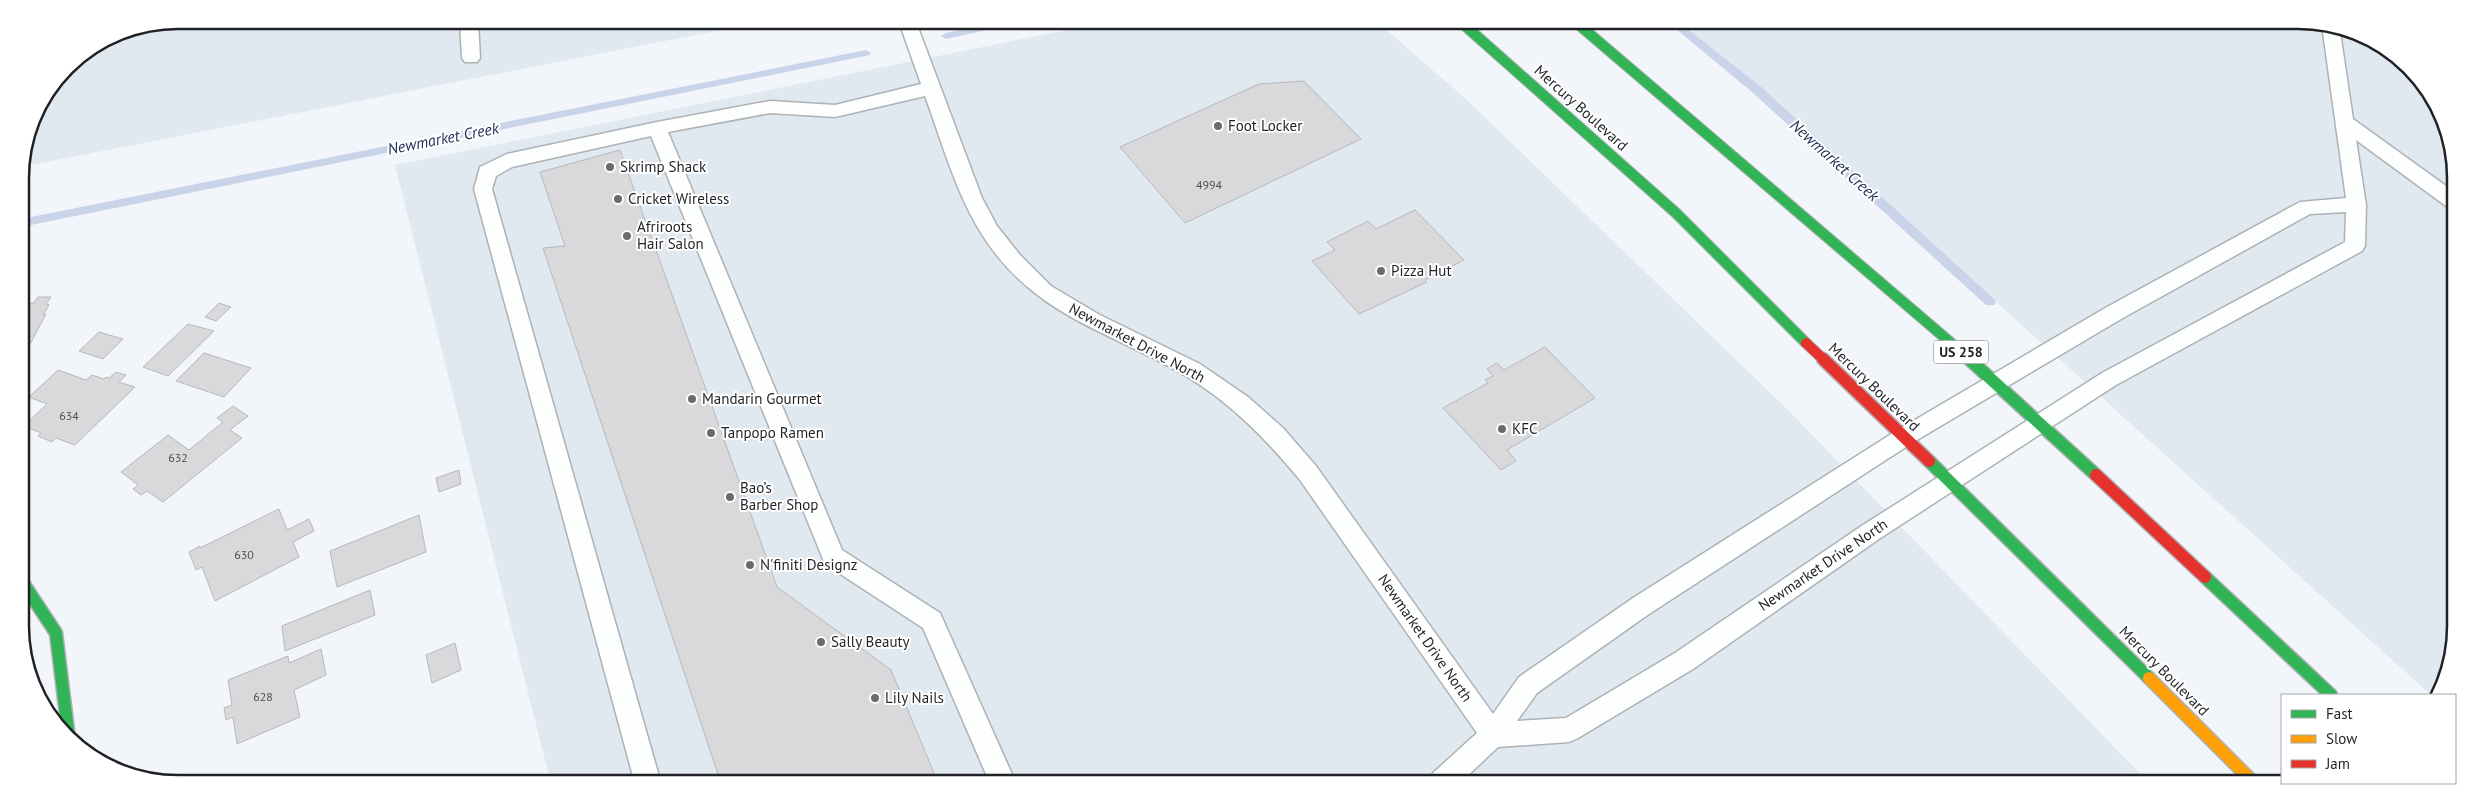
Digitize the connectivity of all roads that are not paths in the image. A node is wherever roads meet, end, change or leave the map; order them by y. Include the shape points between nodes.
1 (469, 29) edge
2 (909, 29) edge
3 (1469, 29) edge
4 (1584, 29) edge
5 (2331, 33) edge
6 (471, 58) dead end
7 (932, 88) junction
8 (2343, 121) junction
9 (657, 128) junction
10 (2447, 197) edge
11 (2356, 205) junction
12 (1995, 381) junction
13 (2040, 424) junction
14 (1904, 437) junction
15 (1950, 480) junction
16 (29, 591) edge
17 (2330, 694) edge
18 (67, 726) edge
19 (1493, 735) junction
20 (646, 775) edge
21 (999, 775) edge
22 (1450, 775) edge
23 (2246, 775) edge

1 - 6 lane
2 - 7 lane, Newmarket Drive North
3 - 14 main road, Mercury Boulevard via 1676,213
4 - 12 main road, US 258
5 - 8 lane
7 - 9 lane via 835,112 770,107
7 - 19 lane, Newmarket Drive North via 972,198 990,231 1013,260 1044,290 1090,320 1193,370 1240,403 1275,434 1308,474
8 - 10 lane
8 - 11 lane
9 - 20 lane via 507,161 487,172 483,188
9 - 21 lane via 833,557 932,621
11 - 12 lane via 2307,207
11 - 13 lane, Newmarket Drive North via 2355,246 2109,379
12 - 13 main road, US 258
12 - 14 lane
13 - 15 lane, Newmarket Drive North
13 - 17 main road, US 258
14 - 15 main road, Mercury Boulevard
14 - 19 lane via 1641,606 1528,685
15 - 19 lane, Newmarket Drive North via 1684,661 1569,730
15 - 23 main road, Mercury Boulevard
16 - 18 main road via 56,634
19 - 22 lane

